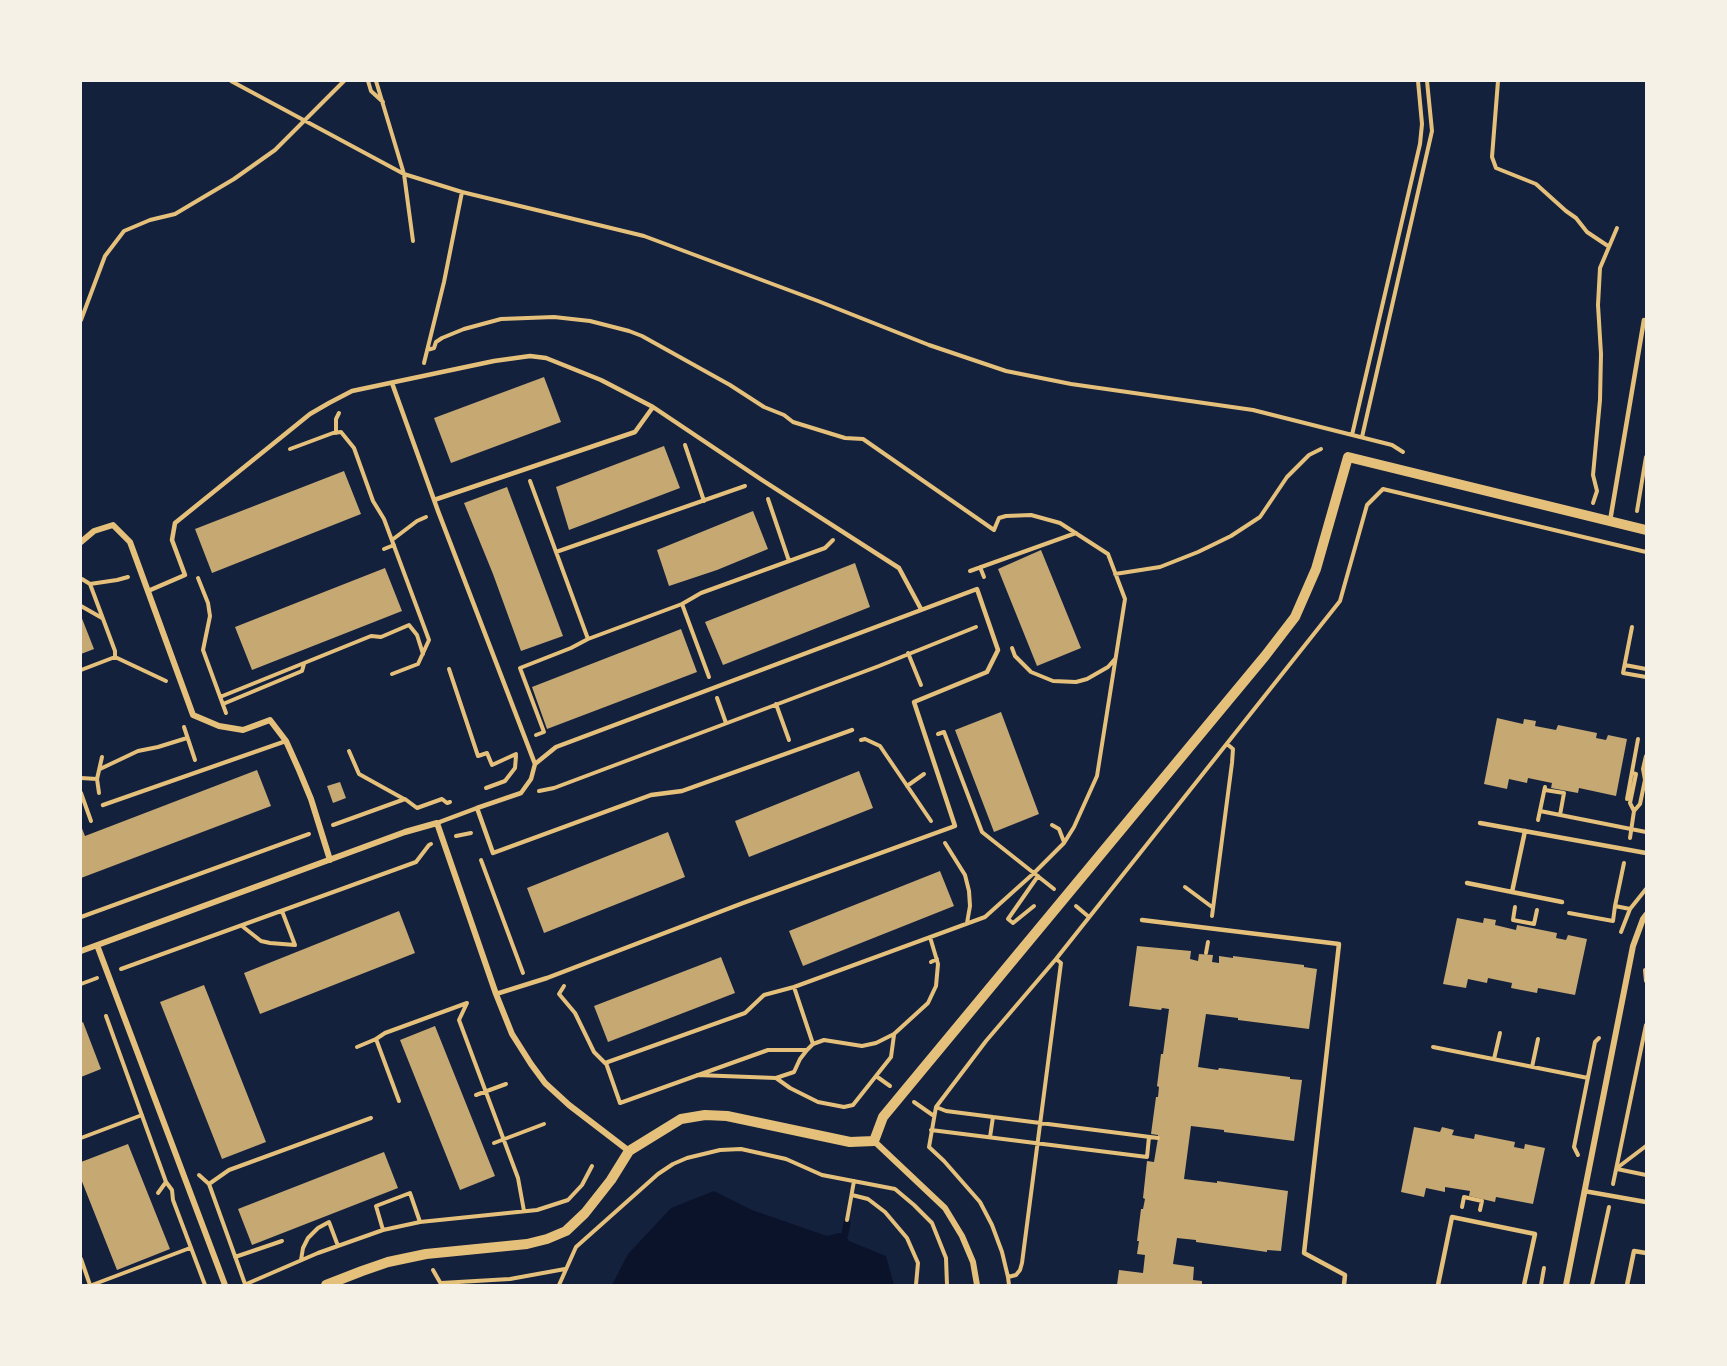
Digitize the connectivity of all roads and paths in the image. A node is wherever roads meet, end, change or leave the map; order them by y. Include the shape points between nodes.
1 (231, 81) edge
2 (344, 81) edge
3 (368, 81) edge
4 (376, 81) edge
5 (1418, 81) edge
6 (1427, 81) edge
7 (1498, 81) edge
8 (382, 102) junction
9 (305, 122) junction
10 (404, 174) junction
11 (462, 192) junction
12 (1617, 228) dead end
13 (413, 241) dead end
14 (1608, 246) junction
15 (81, 320) edge
16 (1644, 320) dead end
17 (427, 350) junction
18 (423, 365) dead end
19 (392, 383) junction
20 (653, 407) junction
21 (340, 410) dead end
22 (678, 424) junction
23 (336, 433) junction
24 (1352, 435) junction
25 (1362, 437) junction
26 (1392, 445) dead end
27 (1321, 449) dead end
28 (281, 456) dead end
29 (1646, 457) edge
30 (526, 469) junction
31 (762, 480) junction
32 (1643, 497) edge
33 (434, 500) junction
34 (704, 501) junction
35 (1593, 504) dead end
36 (438, 511) junction
37 (1637, 512) dead end
38 (1610, 521) junction
39 (841, 530) junction
40 (1646, 530) edge
41 (1077, 534) junction
42 (81, 542) edge
43 (393, 542) junction
44 (384, 549) dead end
45 (556, 552) junction
46 (1646, 552) edge
47 (789, 561) junction
48 (980, 567) junction
49 (196, 571) dead end
50 (970, 571) dead end
51 (141, 572) junction
52 (1116, 574) junction
53 (984, 577) dead end
54 (81, 580) edge
55 (90, 584) junction
56 (148, 591) junction
57 (682, 604) junction
58 (81, 606) edge
59 (921, 609) junction
60 (103, 618) junction
61 (989, 622) junction
62 (1632, 627) dead end
63 (588, 639) junction
64 (1011, 646) dead end
65 (908, 653) junction
66 (423, 654) junction
67 (115, 657) junction
68 (1115, 659) junction
69 (304, 663) junction
70 (1625, 665) junction
71 (449, 669) dead end
72 (1646, 669) edge
73 (81, 670) edge
74 (392, 674) dead end
75 (1646, 677) edge
76 (168, 682) dead end
77 (921, 686) dead end
78 (713, 688) junction
79 (220, 697) junction
80 (223, 704) junction
81 (776, 704) junction
82 (726, 723) junction
83 (783, 724) dead end
84 (184, 727) dead end
85 (232, 728) junction
86 (852, 730) dead end
87 (544, 732) dead end
88 (187, 738) junction
89 (865, 739) dead end
90 (926, 739) junction
91 (1638, 739) dead end
92 (286, 741) junction
93 (513, 744) dead end
94 (1227, 744) junction
95 (350, 751) dead end
96 (516, 754) junction
97 (1646, 756) edge
98 (102, 757) dead end
99 (535, 764) junction
100 (935, 766) junction
101 (100, 769) junction
102 (1643, 769) dead end
103 (199, 772) junction
104 (1632, 773) junction
105 (81, 778) edge
106 (97, 779) junction
107 (907, 786) junction
108 (554, 788) dead end
109 (98, 789) dead end
110 (484, 789) dead end
111 (81, 793) edge
112 (405, 799) junction
113 (1627, 800) dead end
114 (452, 801) dead end
115 (103, 805) dead end
116 (477, 808) junction
117 (1540, 811) junction
118 (1634, 812) dead end
119 (1560, 815) junction
120 (91, 821) dead end
121 (436, 823) junction
122 (1480, 823) dead end
123 (1052, 825) dead end
124 (321, 829) junction
125 (1525, 831) junction
126 (938, 832) junction
127 (1646, 832) edge
128 (1536, 833) junction
129 (443, 841) junction
130 (474, 842) dead end
131 (1064, 843) junction
132 (478, 851) dead end
133 (1646, 853) edge
134 (330, 860) junction
135 (1036, 874) junction
136 (1467, 883) dead end
137 (1185, 887) dead end
138 (1515, 892) junction
139 (1049, 893) dead end
140 (1539, 897) junction
141 (1562, 902) joint
142 (1037, 904) dead end
143 (1213, 908) junction
144 (1630, 909) dead end
145 (282, 911) junction
146 (1646, 915) edge
147 (81, 917) edge
148 (1142, 920) dead end
149 (968, 923) junction
150 (241, 926) junction
151 (1210, 928) junction
152 (930, 937) junction
153 (97, 945) junction
154 (81, 951) edge
155 (1206, 953) dead end
156 (937, 959) junction
157 (1056, 959) junction
158 (931, 962) dead end
159 (1646, 964) edge
160 (521, 969) dead end
161 (108, 974) junction
162 (1646, 981) edge
163 (81, 984) edge
164 (794, 987) junction
165 (496, 994) junction
166 (560, 994) dead end
167 (104, 1011) dead end
168 (1646, 1025) edge
169 (1500, 1033) dead end
170 (894, 1034) junction
171 (376, 1039) junction
172 (1538, 1039) dead end
173 (813, 1044) junction
174 (357, 1047) dead end
175 (1433, 1047) dead end
176 (807, 1050) junction
177 (1494, 1059) junction
178 (605, 1063) junction
179 (1532, 1066) junction
180 (697, 1076) junction
181 (776, 1078) junction
182 (1588, 1078) dead end
183 (506, 1084) dead end
184 (485, 1092) junction
185 (476, 1095) dead end
186 (399, 1101) dead end
187 (936, 1107) junction
188 (142, 1115) junction
189 (993, 1117) junction
190 (371, 1118) dead end
191 (1040, 1123) junction
192 (544, 1124) dead end
193 (931, 1130) junction
194 (990, 1137) junction
195 (1149, 1137) junction
196 (81, 1138) edge
197 (1158, 1138) dead end
198 (503, 1140) junction
199 (874, 1141) junction
200 (494, 1143) dead end
201 (1038, 1143) junction
202 (1646, 1146) edge
203 (629, 1151) junction
204 (592, 1166) dead end
205 (1616, 1168) junction
206 (1646, 1175) edge
207 (855, 1181) junction
208 (166, 1182) junction
209 (209, 1184) dead end
210 (1584, 1191) junction
211 (158, 1192) dead end
212 (852, 1195) junction
213 (1646, 1202) edge
214 (1608, 1208) dead end
215 (524, 1211) junction
216 (847, 1220) dead end
217 (420, 1222) junction
218 (383, 1230) junction
219 (282, 1241) dead end
220 (338, 1246) junction
221 (190, 1248) junction
222 (1646, 1253) edge
223 (236, 1257) dead end
224 (81, 1259) edge
225 (301, 1260) junction
226 (1544, 1266) dead end
227 (432, 1268) dead end
228 (565, 1269) junction
229 (1008, 1277) junction
230 (441, 1284) edge
231 (91, 1285) edge
232 (205, 1285) edge
233 (225, 1285) edge
234 (244, 1285) edge
235 (326, 1285) edge
236 (559, 1285) edge
237 (916, 1285) edge
238 (947, 1285) edge
239 (977, 1285) edge
240 (1010, 1285) edge
241 (1344, 1285) edge
242 (1438, 1285) edge
243 (1524, 1285) edge
244 (1540, 1285) edge
245 (1566, 1285) edge
246 (1592, 1285) edge
247 (1627, 1285) edge

1 - 9 path
2 - 9 path
3 - 8 path via 371,91
4 - 8 path
5 - 24 path via 1420,144
6 - 25 path via 1432,131
7 - 14 path via 1492,157 1496,168 1536,184 1587,232
8 - 10 path
9 - 10 path
9 - 15 path via 275,150 234,179 175,214 124,231 105,256
10 - 11 path
10 - 13 path
11 - 17 path
11 - 24 path via 644,236 1006,371 1253,410
12 - 14 path
14 - 35 path via 1600,268 1600,400 1593,475 1597,491
16 - 38 lane
17 - 18 path
17 - 41 path via 442,338 501,319 578,319 629,331 793,422 844,438 863,439 994,530 999,518 1031,515 1060,523
19 - 20 lane via 530,356 546,358 601,380
19 - 33 lane
19 - 56 lane via 352,391 310,414 175,523 172,540 185,575
20 - 22 lane
20 - 30 lane via 635,432
21 - 23 path
22 - 31 lane
22 - 34 path
23 - 28 path
23 - 43 path via 341,432 354,448
24 - 25 path
25 - 26 path
27 - 52 path via 1287,477 1260,517 1231,536 1160,567
29 - 32 path
30 - 33 lane
30 - 45 path
31 - 34 path
31 - 39 lane
31 - 47 path
32 - 37 path
33 - 36 lane
34 - 45 path
36 - 43 path via 417,521
36 - 99 lane
38 - 40 street
38 - 199 street via 1348,457 1316,569 1295,617 902,1094 884,1117
39 - 47 path via 825,548
39 - 59 lane via 899,568
41 - 48 path
41 - 52 path via 1108,555
42 - 51 street via 94,531 113,525 129,542
43 - 44 path
43 - 66 path via 429,640
45 - 63 path
46 - 94 path via 1383,489 1367,505 1340,602
47 - 57 path via 701,593
48 - 50 path
48 - 53 path
49 - 79 path via 210,616 203,650
51 - 55 path
51 - 56 street
52 - 68 path via 1125,599
54 - 55 path
55 - 60 path
56 - 85 street via 193,715
57 - 63 path
57 - 78 path
58 - 60 path
59 - 61 lane via 977,589
59 - 78 lane
60 - 67 path
61 - 65 path
61 - 90 lane via 998,650 987,672 914,702
62 - 70 path
63 - 87 path via 520,668
64 - 68 path via 1022,665 1053,681 1087,679 1108,668
65 - 77 path
65 - 81 path
66 - 69 path via 409,625
66 - 74 path via 418,664
67 - 73 path
67 - 76 path
68 - 131 path via 1097,776
69 - 79 path
69 - 80 path via 302,671
70 - 72 path
70 - 75 path via 1623,673
71 - 96 path via 478,756 487,753 492,765
78 - 82 path
78 - 99 lane via 556,747
79 - 80 path
80 - 85 path
81 - 82 path
81 - 83 path
82 - 108 path
84 - 88 path
85 - 92 street via 243,730 270,720
86 - 116 lane via 682,791 651,795 493,853
88 - 101 path via 138,751
88 - 103 path
89 - 107 path via 880,746
90 - 100 lane
90 - 135 path via 944,732 982,831
91 - 104 path
92 - 103 lane
92 - 124 street
93 - 96 path
94 - 143 path via 1233,749
94 - 157 path
95 - 112 path via 359,774
96 - 110 path via 515,768 505,781
97 - 102 path
98 - 101 path
99 - 116 lane via 521,793
100 - 107 path
100 - 126 lane via 955,826
101 - 106 path
103 - 115 lane
104 - 113 path
104 - 118 path via 1636,774 1630,803
105 - 106 path
106 - 109 path
107 - 126 path
111 - 120 path
112 - 114 path via 417,808 442,799
112 - 124 path
116 - 121 lane
117 - 119 path
117 - 119 path via 1545,788 1564,793
117 - 128 path
119 - 127 path
121 - 129 street
121 - 134 street
122 - 125 lane
123 - 131 path via 1059,829
124 - 134 street
124 - 147 path
125 - 128 lane
125 - 138 lane
126 - 149 path via 965,874
126 - 165 lane
128 - 133 lane
129 - 130 path via 470,832
129 - 145 path via 429,845 416,862
129 - 165 street
131 - 135 path
132 - 160 path
134 - 153 street
135 - 139 path via 1053,888
135 - 142 path via 1008,919 1013,923
135 - 149 path via 984,917
136 - 138 lane
137 - 143 path
138 - 140 lane
138 - 140 path via 1513,920 1534,924
140 - 141 lane
141 - 144 path via 1567,913 1613,921 1616,906
143 - 151 path
145 - 150 path
145 - 150 path via 295,945 261,941
146 - 210 street via 1633,946
148 - 151 lane
149 - 152 path
150 - 161 path
151 - 155 path
151 - 241 lane via 1339,944 1304,1253 1346,1275
152 - 156 path
152 - 164 path
153 - 154 street
153 - 161 street
156 - 158 path
156 - 170 path via 936,986 928,1003
157 - 187 path
157 - 191 path via 1061,963
159 - 162 path
161 - 163 path
161 - 233 street
164 - 173 path
164 - 178 path via 764,995 745,1013
165 - 203 street via 512,1034 545,1083
166 - 178 path via 575,1013 594,1052
167 - 188 path
168 - 205 path
169 - 177 path
170 - 173 path via 862,1046 824,1040
170 - 181 path via 891,1057 853,1105 818,1102
171 - 174 path
171 - 184 path via 467,1003 459,1020
171 - 186 path
172 - 179 path
173 - 176 path
175 - 177 path
176 - 180 path via 768,1050
176 - 181 path via 794,1072
177 - 179 path
178 - 180 path via 620,1103
179 - 182 path
180 - 181 path
183 - 184 path
184 - 185 path
184 - 198 path
187 - 189 path
187 - 193 path
188 - 196 path
188 - 208 path
189 - 191 path
189 - 194 path
190 - 209 path via 229,1170
191 - 195 path
191 - 201 path
192 - 198 path
193 - 194 path
193 - 229 path via 928,1147 980,1202 992,1225
194 - 201 path
195 - 197 path
195 - 201 path via 1147,1156
198 - 200 path
198 - 215 path via 518,1178
199 - 203 street via 850,1142 705,1114 681,1119
199 - 239 street via 945,1209 973,1262
201 - 229 path via 1022,1263 1016,1275
202 - 205 path
203 - 235 street via 611,1180 566,1231 527,1244 407,1258
204 - 215 path via 568,1200
205 - 206 path
207 - 212 path
207 - 228 path via 822,1175 786,1159 741,1149 687,1158 658,1174 576,1247
207 - 238 path via 895,1189 932,1223 946,1258
208 - 211 path
208 - 221 path
210 - 213 lane
210 - 245 street
212 - 216 path
212 - 237 path via 868,1199 885,1212 907,1238 918,1263
214 - 246 path
215 - 217 path
217 - 218 path
217 - 218 path via 410,1193 376,1206
218 - 220 path
219 - 223 path
220 - 225 path
220 - 225 path via 329,1222 308,1238
221 - 231 path
221 - 232 path
222 - 247 lane via 1634,1251
224 - 231 path
225 - 234 path
226 - 244 path
227 - 230 path
228 - 230 path
228 - 236 path
229 - 240 path
242 - 243 lane via 1452,1217 1535,1234

